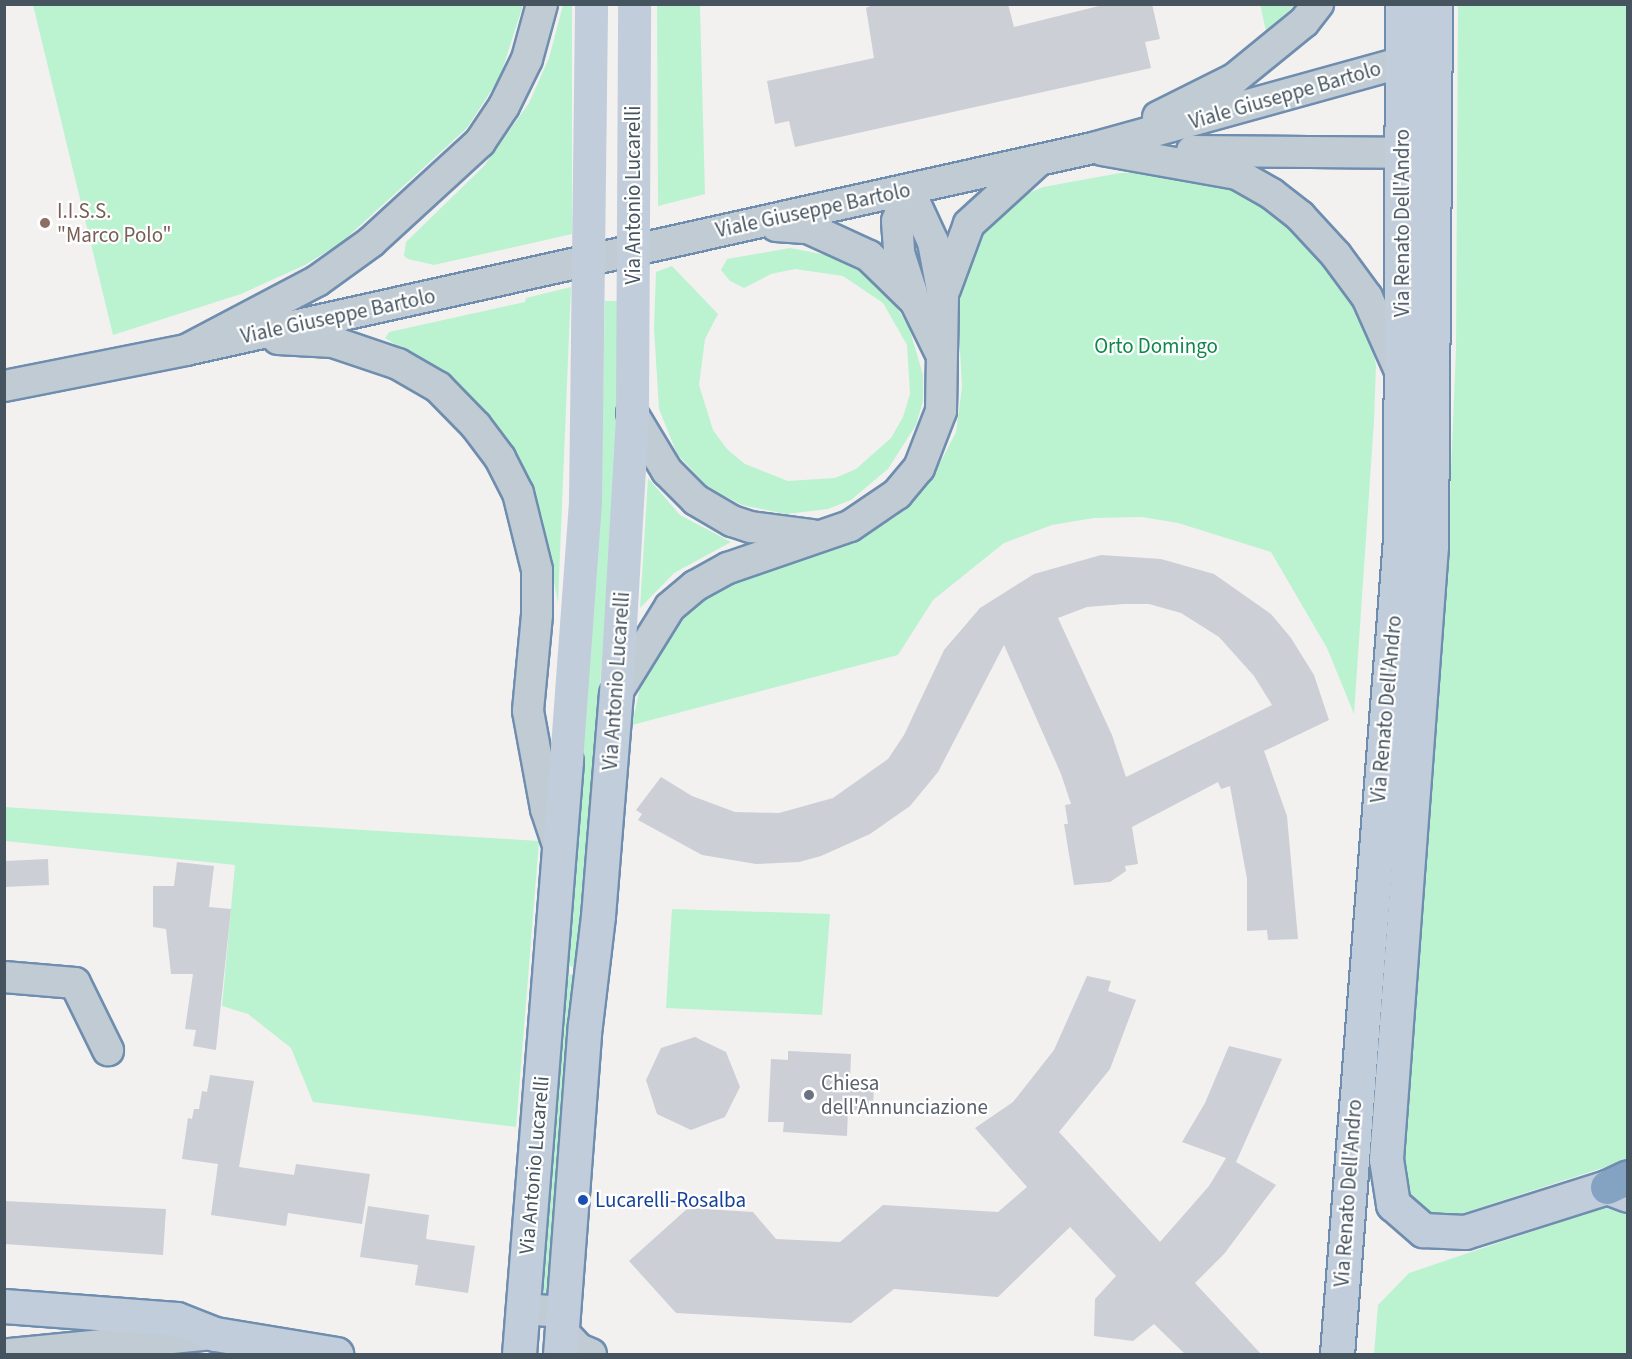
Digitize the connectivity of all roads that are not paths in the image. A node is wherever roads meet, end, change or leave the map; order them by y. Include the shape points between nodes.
1 (542, 4) edge
2 (591, 4) edge
3 (634, 4) edge
4 (1318, 4) edge
5 (1402, 4) edge
6 (1435, 4) edge
7 (1436, 61) junction
8 (1403, 62) junction
9 (1093, 148) junction
10 (1435, 152) junction
11 (1402, 153) junction
12 (1039, 160) junction
13 (909, 190) junction
14 (752, 224) junction
15 (929, 298) junction
16 (239, 337) junction
17 (186, 350) junction
18 (1401, 375) junction
19 (4, 386) edge
20 (633, 413) junction
21 (818, 536) junction
22 (616, 694) junction
23 (559, 848) junction
24 (4, 977) edge
25 (108, 1050) dead end
26 (1621, 1187) edge
27 (4, 1306) edge
28 (523, 1309) junction
29 (562, 1332) edge
30 (215, 1334) junction
31 (10, 1354) edge
32 (336, 1354) edge
33 (519, 1354) edge
34 (591, 1354) edge
35 (1337, 1354) edge

1 - 17 street via 527,60 504,106 480,142 445,177 371,242 317,281
2 - 23 street, Via Antonio Lucarelli, bridge via 585,502
3 - 20 street, Via Antonio Lucarelli, bridge
4 - 9 street via 1296,29 1234,79
5 - 8 street, Via Renato Dell'Andro
6 - 7 street, Via Renato Dell'Andro
7 - 8 street, Viale Giuseppe Bartolo
7 - 10 street, Via Renato Dell'Andro
8 - 9 street, Viale Giuseppe Bartolo
8 - 11 street, Via Renato Dell'Andro
9 - 11 street
9 - 12 street, Viale Giuseppe Bartolo
9 - 18 street via 1237,174 1272,194 1300,216 1336,255 1367,297
10 - 11 street
10 - 26 street, Via Renato Dell'Andro via 1431,546 1386,1159 1393,1204 1423,1230 1465,1232
11 - 18 street, Via Renato Dell'Andro
12 - 13 street, Viale Giuseppe Bartolo
12 - 15 street via 969,224
13 - 14 street, Viale Giuseppe Bartolo
13 - 15 street via 897,221 899,253
14 - 15 street via 808,228 841,241
14 - 16 street, Viale Giuseppe Bartolo
15 - 21 street via 943,359 941,411 919,468 897,494 876,509 850,526
16 - 17 street, Viale Giuseppe Bartolo
16 - 23 street via 333,342 398,364 438,387 500,458 518,494 537,570 528,711 546,809
17 - 19 street
18 - 35 street, Via Renato Dell'Andro via 1400,539
20 - 21 street via 667,471 696,501 751,527
20 - 22 street, Via Antonio Lucarelli, bridge
21 - 22 street via 729,568 695,586 670,607
22 - 29 street, Via Antonio Lucarelli
23 - 28 street, Via Antonio Lucarelli
24 - 25 street via 75,983
27 - 30 street via 177,1319
28 - 29 street
28 - 33 street, Via Antonio Lucarelli
29 - 34 street via 579,1349
30 - 31 street
30 - 32 street

